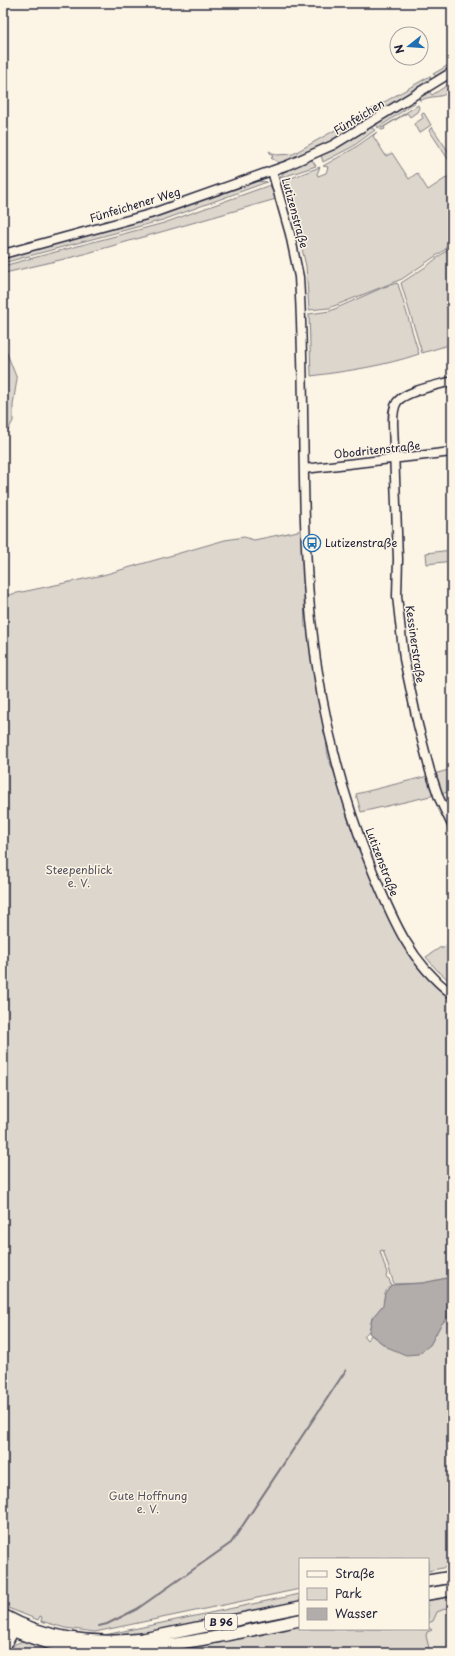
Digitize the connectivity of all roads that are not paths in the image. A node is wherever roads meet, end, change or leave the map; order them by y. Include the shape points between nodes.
1 (452, 72) edge
2 (272, 171) junction
3 (3, 254) edge
4 (452, 381) edge
5 (452, 452) edge
6 (395, 459) junction
7 (304, 468) junction
8 (452, 825) edge
9 (452, 994) edge
10 (452, 1577) edge
11 (429, 1581) edge
12 (452, 1590) edge
13 (429, 1594) edge
14 (299, 1607) edge
15 (299, 1620) edge
16 (8, 1623) edge
17 (3, 1650) edge

1 - 2 street, Fünfeichen via 333,145
2 - 3 street, Fünfeichener Weg via 150,214
2 - 7 street, Lutizenstraße via 299,277
4 - 6 street, Kessinerstraße via 407,394 396,403 393,413
5 - 6 street, Obodritenstraße
6 - 7 street, Obodritenstraße
6 - 8 street, Kessinerstraße via 397,596 404,660 430,771
7 - 9 street, Lutizenstraße via 312,628 323,702 338,770 363,847 400,933 430,976
10 - 11 main road
12 - 13 main road
14 - 16 main road, B 96 via 122,1641 101,1642 58,1636
15 - 16 main road, B 96 via 165,1646 122,1651 77,1649 37,1640
16 - 17 main road

